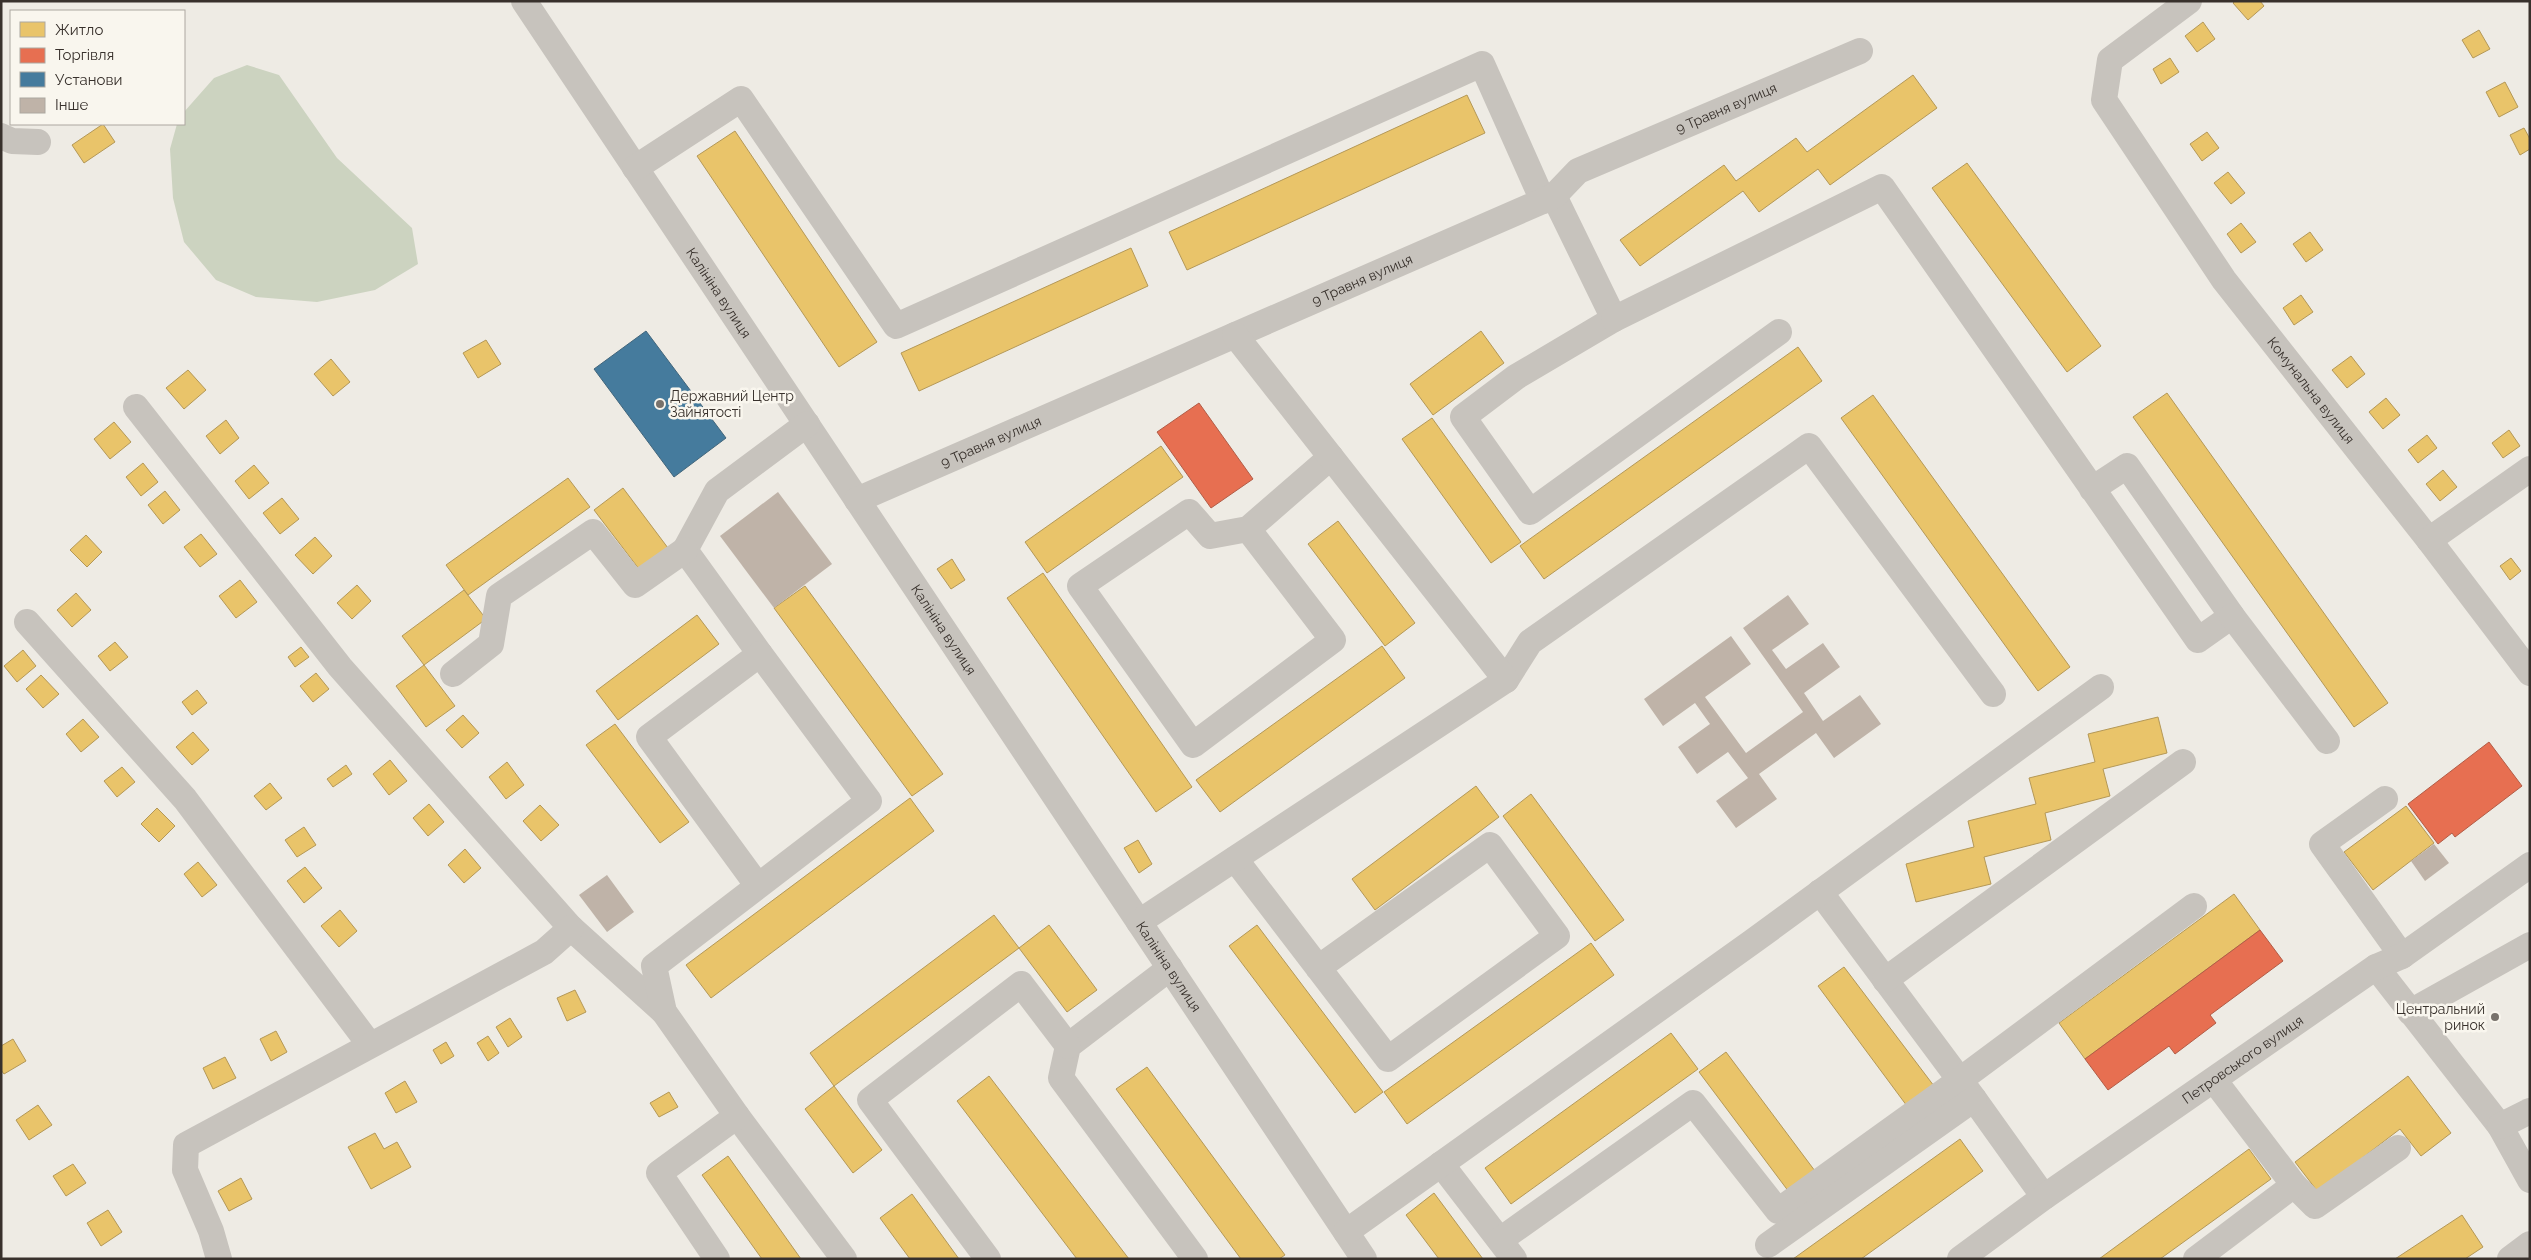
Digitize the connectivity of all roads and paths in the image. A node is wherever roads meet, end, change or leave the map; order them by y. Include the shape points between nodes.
1 (524, 1) edge
2 (2189, 1) edge
3 (1860, 51) dead end
4 (1, 136) edge
5 (38, 142) dead end
6 (635, 168) junction
7 (1548, 198) junction
8 (1614, 319) junction
9 (1779, 332) dead end
10 (1235, 335) junction
11 (136, 407) dead end
12 (806, 424) junction
13 (1331, 457) junction
14 (2530, 469) edge
15 (2092, 488) junction
16 (857, 500) junction
17 (1248, 529) junction
18 (2429, 540) junction
19 (685, 550) junction
20 (2232, 616) junction
21 (27, 622) dead end
22 (760, 654) junction
23 (2530, 673) edge
24 (453, 674) dead end
25 (1506, 680) junction
26 (2101, 687) dead end
27 (1993, 694) dead end
28 (2326, 741) dead end
29 (2183, 762) dead end
30 (2385, 799) dead end
31 (1235, 858) junction
32 (2530, 865) edge
33 (758, 886) junction
34 (1820, 892) junction
35 (2194, 906) dead end
36 (1139, 922) junction
37 (571, 928) junction
38 (2530, 945) edge
39 (2402, 956) junction
40 (2376, 967) junction
41 (1170, 968) junction
42 (1318, 968) junction
43 (1885, 980) junction
44 (664, 1012) junction
45 (2410, 1012) junction
46 (370, 1046) junction
47 (1068, 1046) junction
48 (2214, 1080) junction
49 (1967, 1089) junction
50 (2530, 1111) edge
51 (737, 1116) junction
52 (2500, 1126) junction
53 (2398, 1148) dead end
54 (1441, 1164) junction
55 (2530, 1180) edge
56 (2294, 1185) junction
57 (2044, 1197) junction
58 (1346, 1232) junction
59 (2530, 1244) edge
60 (1768, 1245) dead end
61 (1507, 1249) edge
62 (219, 1259) edge
63 (717, 1259) edge
64 (844, 1259) edge
65 (988, 1259) edge
66 (1194, 1259) edge
67 (1364, 1259) edge
68 (1960, 1259) edge
69 (2196, 1259) edge
70 (2510, 1259) edge

1 - 6 street, Калініна вулиця
2 - 18 street, Комунальна вулиця via 2110,60 2104,100 2224,280
3 - 7 street, 9 Травня вулиця via 1578,171
4 - 5 street
6 - 7 street via 741,99 896,326 1482,64
6 - 12 street, Калініна вулиця
7 - 8 street
7 - 10 street, 9 Травня вулиця
8 - 9 street via 1516,377 1463,417 1530,512
8 - 15 street via 1882,187
10 - 13 street
10 - 16 street, 9 Травня вулиця
11 - 37 street via 340,667
12 - 16 street, Калініна вулиця
12 - 19 street via 717,491
13 - 17 street
13 - 25 street
14 - 18 street
15 - 20 street via 2127,466
15 - 20 street via 2198,640
16 - 36 street, Калініна вулиця
17 - 17 street via 1333,640 1193,745 1080,586 1190,512 1210,536
18 - 23 street, Комунальна вулиця
19 - 22 street
19 - 24 street via 635,585 593,532 499,596 491,644
20 - 28 street
21 - 46 street via 185,799
22 - 33 street via 869,802
22 - 33 street via 649,737
25 - 27 street via 1530,642 1809,446
25 - 31 street
26 - 34 street
29 - 43 street
30 - 39 street via 2322,844
31 - 36 street
31 - 42 street
32 - 39 street, Петровського вулиця
33 - 44 street via 654,966
34 - 43 street
34 - 54 street
35 - 49 street
36 - 41 street, Калініна вулиця
37 - 44 street
37 - 46 street via 544,952
38 - 45 street
39 - 40 street, Петровського вулиця
40 - 45 street
40 - 48 street, Петровського вулиця
41 - 47 street
41 - 58 street, Калініна вулиця
42 - 42 street via 1388,1059 1557,936 1490,845
43 - 49 street
44 - 51 street
45 - 52 street
46 - 62 street via 186,1145 185,1170 212,1231
47 - 65 street via 1021,984 870,1100
47 - 66 street via 1061,1078
48 - 56 street
48 - 57 street, Петровського вулиця
49 - 57 street
49 - 60 street
49 - 61 street via 1778,1210 1693,1103
50 - 52 street
51 - 63 street via 659,1173
51 - 64 street
52 - 55 street
53 - 56 street via 2315,1206
54 - 58 street
54 - 61 street
56 - 69 street
57 - 68 street, Петровського вулиця
58 - 67 street, Калініна вулиця
59 - 70 street

